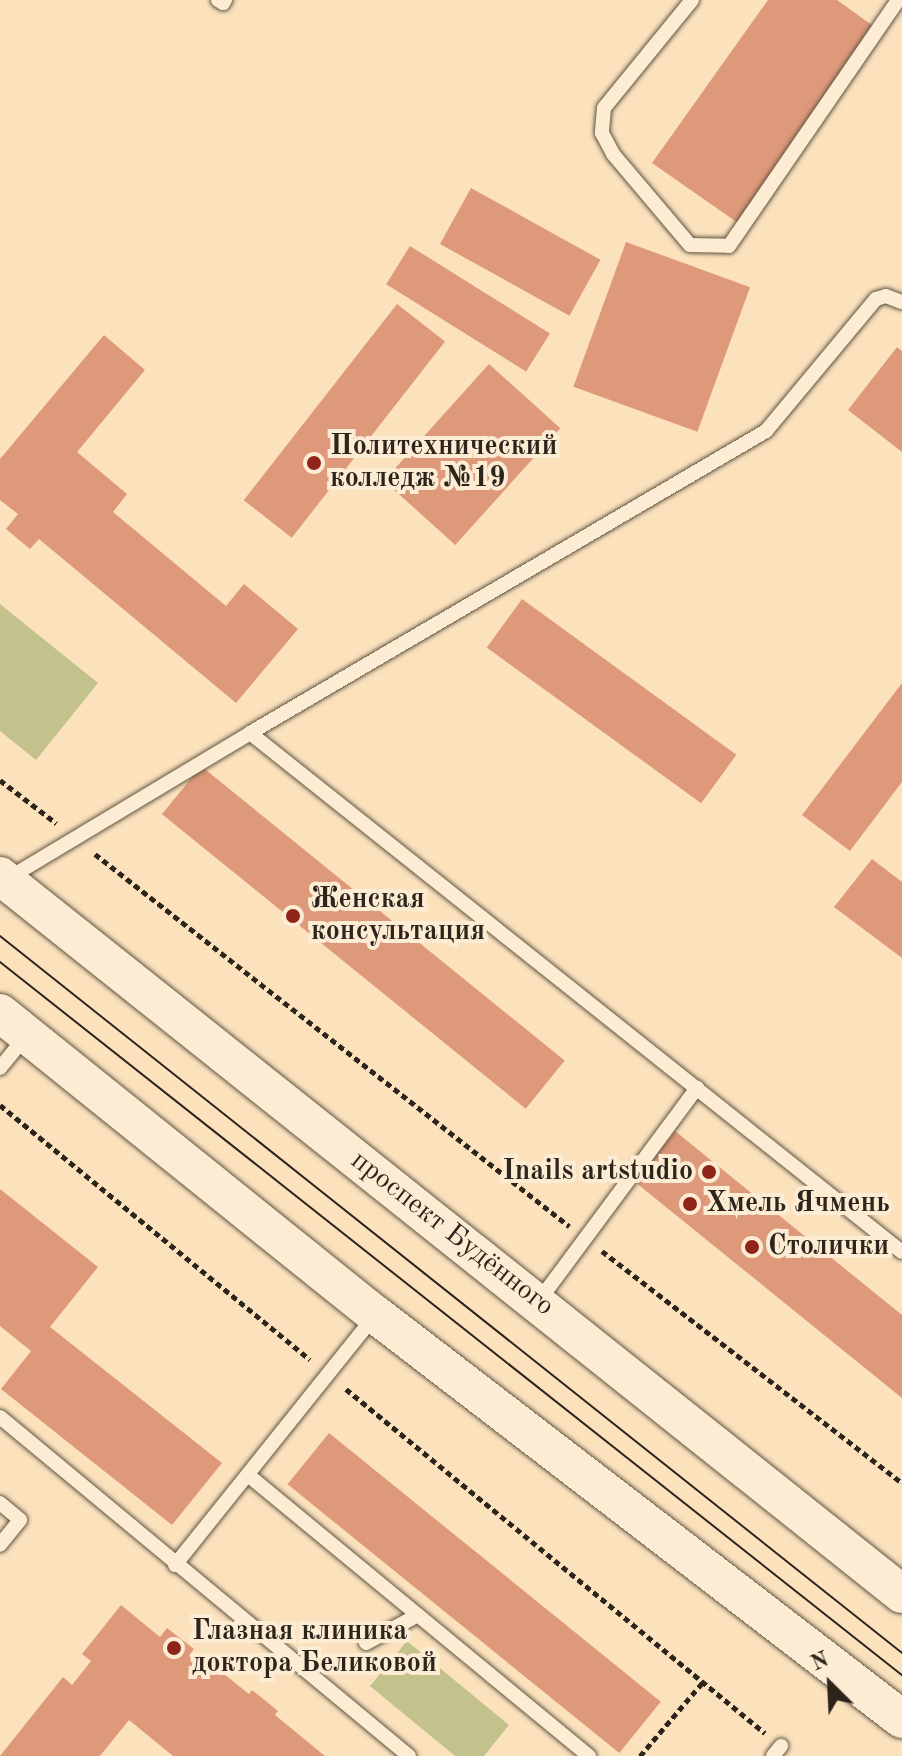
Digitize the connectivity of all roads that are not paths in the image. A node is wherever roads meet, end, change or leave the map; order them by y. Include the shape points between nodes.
1 (218, 0) edge
2 (225, 0) edge
3 (692, 0) edge
4 (898, 0) edge
5 (902, 302) edge
6 (250, 733) junction
7 (3, 878) edge
8 (14, 1024) edge
9 (0, 1068) edge
10 (697, 1088) junction
11 (902, 1252) edge
12 (538, 1302) junction
13 (376, 1315) junction
14 (0, 1417) edge
15 (248, 1475) junction
16 (0, 1503) edge
17 (0, 1545) edge
18 (175, 1565) junction
19 (902, 1594) edge
20 (418, 1615) junction
21 (366, 1643) dead end
22 (902, 1719) edge
23 (409, 1756) edge
24 (589, 1756) edge

1 - 2 lane
3 - 4 lane via 604,108 602,133 613,154 690,245 716,246 729,246
5 - 6 lane via 886,296 876,299 766,431
6 - 7 lane
6 - 10 lane
7 - 12 main road, проспект Будённого
8 - 9 lane
8 - 13 main road
10 - 11 lane
10 - 12 lane
12 - 19 main road, проспект Будённого
13 - 15 lane
13 - 22 main road
14 - 18 lane
15 - 18 lane
15 - 20 lane
16 - 17 lane via 20,1520
18 - 23 lane
20 - 21 lane
20 - 24 lane

